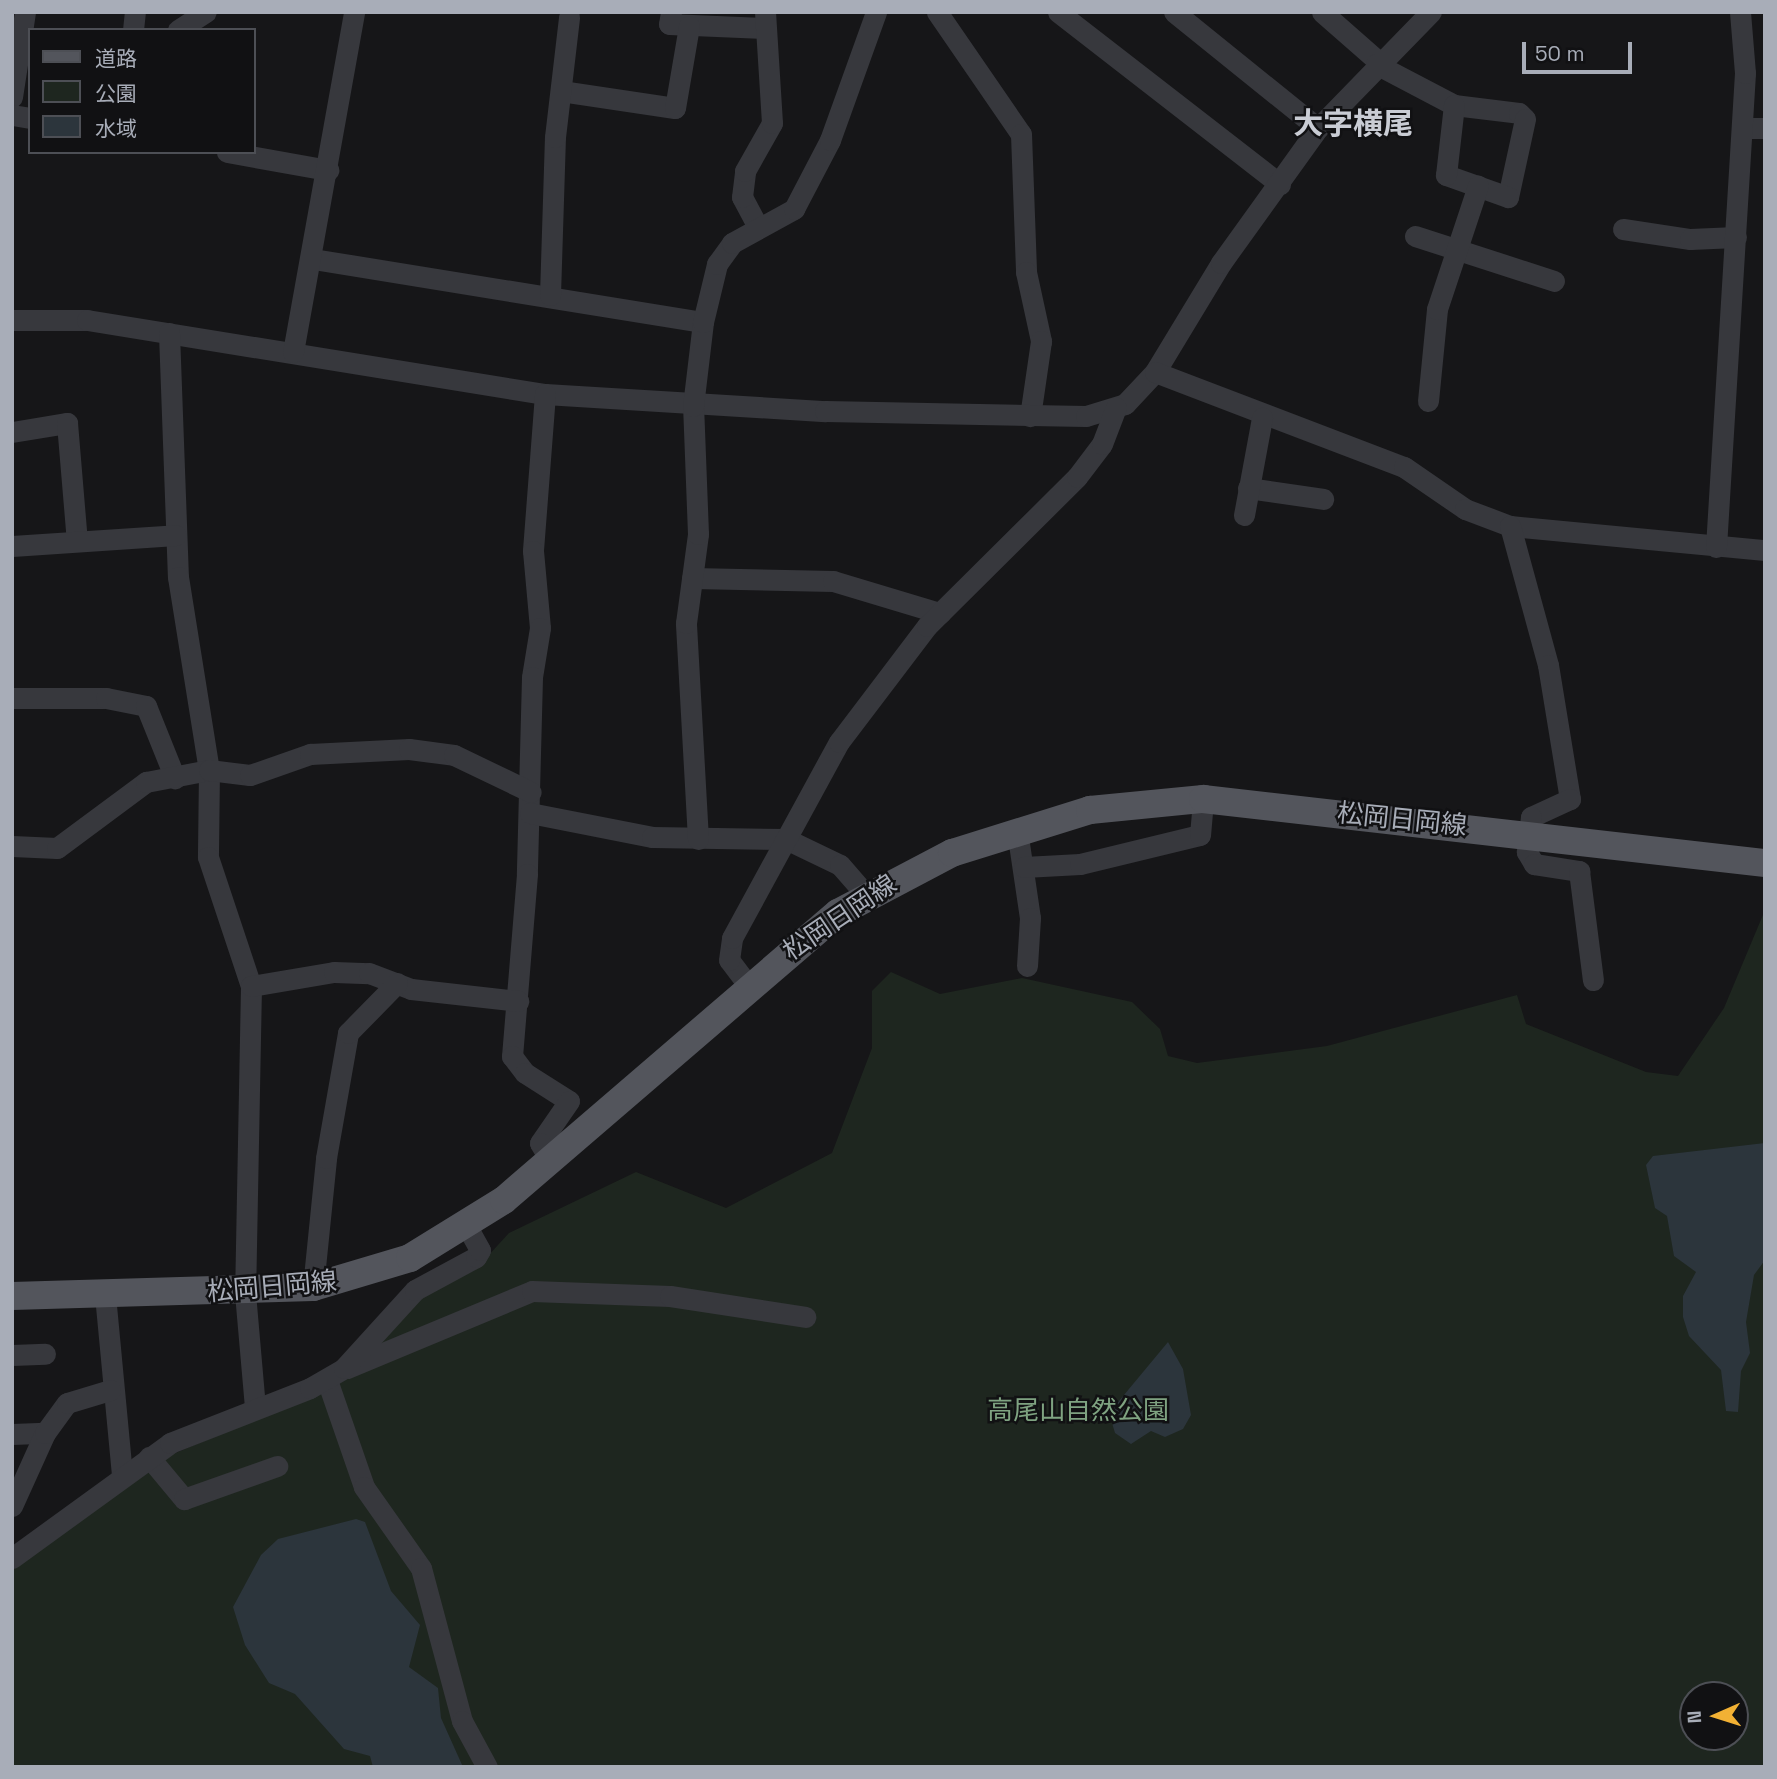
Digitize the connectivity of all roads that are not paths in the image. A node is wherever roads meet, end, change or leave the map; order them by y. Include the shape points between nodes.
1 (25, 12) edge
2 (206, 12) edge
3 (354, 12) edge
4 (671, 12) edge
5 (876, 12) edge
6 (937, 12) edge
7 (1058, 12) edge
8 (1322, 12) edge
9 (1431, 12) edge
10 (1740, 12) edge
11 (1180, 14) edge
12 (569, 17) dead end
13 (764, 20) edge
14 (689, 26) junction
15 (181, 28) edge
16 (1377, 63) junction
17 (561, 91) junction
18 (12, 97) edge
19 (1454, 105) junction
20 (1318, 128) junction
21 (1742, 128) junction
22 (1765, 128) edge
23 (238, 154) edge
24 (328, 170) junction
25 (1280, 184) junction
26 (1478, 186) junction
27 (758, 227) junction
28 (1623, 229) dead end
29 (1415, 236) dead end
30 (1736, 237) junction
31 (1459, 251) junction
32 (313, 259) junction
33 (1554, 281) dead end
34 (550, 295) junction
35 (12, 320) edge
36 (703, 322) junction
37 (169, 333) junction
38 (293, 352) junction
39 (1155, 372) junction
40 (545, 394) junction
41 (1428, 401) dead end
42 (693, 406) junction
43 (1116, 408) junction
44 (1030, 416) junction
45 (1262, 418) junction
46 (12, 432) edge
47 (1248, 488) junction
48 (1323, 499) dead end
49 (1244, 515) dead end
50 (1510, 526) junction
51 (176, 535) junction
52 (77, 541) junction
53 (12, 546) edge
54 (1716, 547) junction
55 (1765, 550) edge
56 (692, 578) junction
57 (940, 613) junction
58 (12, 698) edge
59 (209, 770) junction
60 (175, 778) junction
61 (1203, 799) junction
62 (530, 803) junction
63 (1017, 830) junction
64 (1528, 834) junction
65 (698, 839) junction
66 (786, 839) junction
67 (12, 846) edge
68 (1765, 863) edge
69 (1024, 867) junction
70 (866, 895) junction
71 (1027, 966) dead end
72 (1594, 979) dead end
73 (397, 983) junction
74 (748, 985) junction
75 (251, 986) junction
76 (518, 1001) junction
77 (550, 1160) junction
78 (467, 1227) junction
79 (313, 1287) junction
80 (245, 1293) junction
81 (105, 1295) junction
82 (12, 1296) edge
83 (805, 1317) dead end
84 (45, 1354) dead end
85 (12, 1355) edge
86 (336, 1374) junction
87 (110, 1390) junction
88 (255, 1408) junction
89 (45, 1433) junction
90 (12, 1434) edge
91 (149, 1457) junction
92 (277, 1466) dead end
93 (122, 1475) junction
94 (12, 1506) edge
95 (12, 1558) edge
96 (487, 1767) edge

1 - 18 street
2 - 15 street
3 - 24 street
4 - 14 street via 670,24
5 - 27 street via 830,140 794,209
6 - 44 street via 1021,134 1026,272 1041,341
7 - 25 street
8 - 16 street
9 - 16 street
10 - 21 street
11 - 20 street
12 - 17 street
13 - 14 street
13 - 27 street via 772,123 745,171 742,197
14 - 17 street via 675,108
16 - 19 street
16 - 20 street
17 - 34 street
19 - 26 street via 1446,175
19 - 26 street via 1518,113 1525,119 1508,197
20 - 25 street
21 - 22 street
21 - 30 street
23 - 24 street
24 - 32 street
25 - 39 street via 1221,263
26 - 31 street
27 - 36 street via 732,243 717,264
28 - 30 street via 1690,239
29 - 31 street
30 - 54 street
31 - 33 street
31 - 41 street via 1437,309
32 - 34 street
32 - 38 street
34 - 36 street
35 - 37 street via 87,320
36 - 42 street
37 - 38 street
37 - 51 street
38 - 40 street
39 - 43 street
39 - 45 street
40 - 42 street
40 - 62 street via 533,551 540,628 532,677
42 - 44 street
42 - 56 street via 699,484
43 - 44 street via 1086,416
43 - 57 street via 1102,444 1077,477
45 - 47 street
45 - 50 street via 1404,467 1465,509
46 - 52 street via 66,423
47 - 48 street
47 - 49 street
50 - 54 street
50 - 64 street via 1548,665 1570,799 1536,810
51 - 52 street
51 - 59 street
52 - 53 street
54 - 55 street
56 - 57 street via 833,581
56 - 65 street via 687,674
57 - 66 street via 839,742
58 - 60 street via 106,698 146,706
59 - 60 street
59 - 62 street via 250,775 310,754 410,749 454,755
59 - 75 street via 209,865 234,920
60 - 67 street via 137,786 57,848
61 - 63 main road, 松岡日岡線 via 1090,810
61 - 64 main road, 松岡日岡線
61 - 69 street via 1200,835 1080,864
62 - 65 street via 604,832
62 - 76 street
63 - 69 street
63 - 70 main road, 松岡日岡線
64 - 68 main road, 松岡日岡線
64 - 72 street via 1527,852 1534,864 1579,871
65 - 66 street
66 - 70 street via 840,865
66 - 74 street via 730,944 729,960
69 - 71 street
70 - 74 main road, 松岡日岡線
73 - 75 street via 334,972
73 - 76 street
73 - 79 street via 348,1033 326,1158
74 - 77 main road, 松岡日岡線
75 - 80 street
76 - 77 street via 512,1056 525,1073 569,1101 540,1143
77 - 78 main road, 松岡日岡線
78 - 79 main road, 松岡日岡線 via 384,1268
78 - 86 street via 480,1250 476,1257 415,1290
79 - 80 main road, 松岡日岡線
80 - 81 main road, 松岡日岡線
80 - 88 street
81 - 82 main road, 松岡日岡線
81 - 87 street
83 - 86 street via 660,1295 532,1291
84 - 85 street
86 - 88 street
86 - 96 street via 364,1487 421,1568 462,1721
87 - 89 street via 67,1403
87 - 93 street
88 - 91 street
89 - 90 street
89 - 94 street
91 - 92 street via 184,1499
91 - 93 street
93 - 95 street

